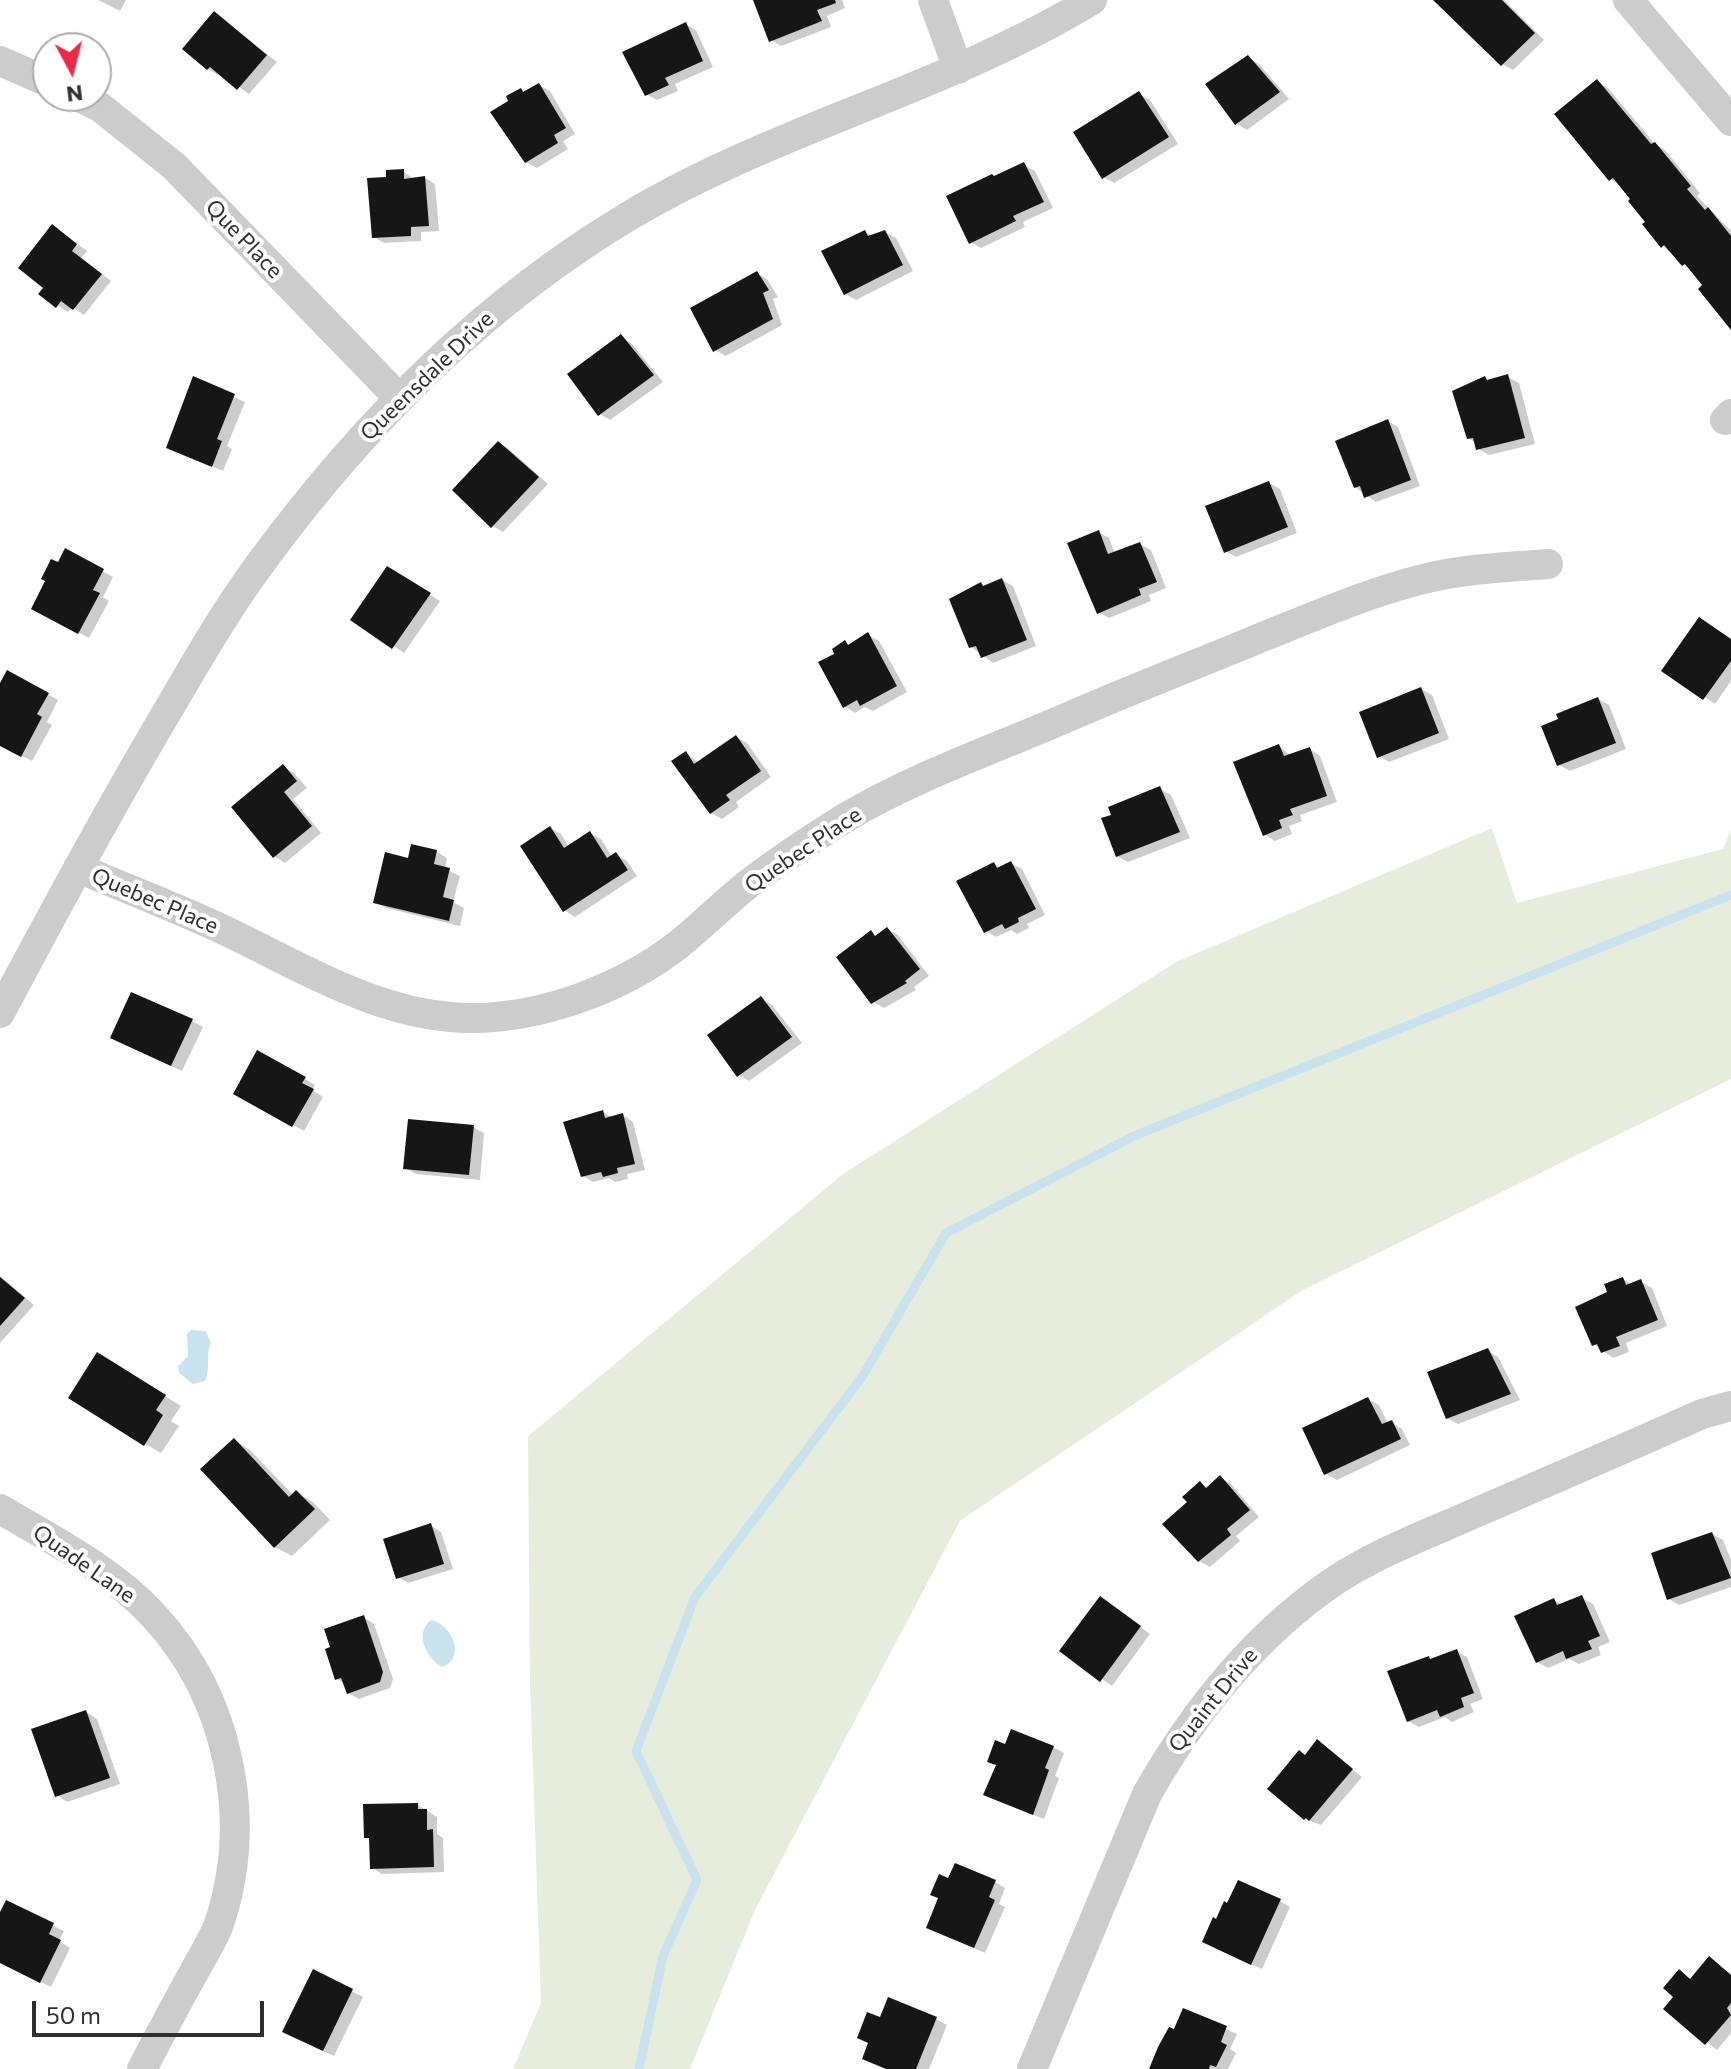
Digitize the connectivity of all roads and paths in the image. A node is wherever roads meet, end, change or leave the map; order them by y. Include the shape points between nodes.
1 (933, 0) edge
2 (1092, 0) edge
3 (1635, 2) edge
4 (0, 61) edge
5 (958, 69) junction
6 (32, 75) edge
7 (106, 112) edge
8 (1731, 121) edge
9 (399, 398) junction
10 (1548, 564) dead end
11 (78, 868) junction
12 (0, 1013) edge
13 (1731, 1406) edge
14 (0, 1509) edge
15 (142, 2069) edge
16 (1032, 2069) edge

1 - 5 street
2 - 5 street, Queensdale Drive
3 - 8 street
4 - 6 street
5 - 9 street, Queensdale Drive via 707,174 630,215 500,305
7 - 9 street, Que Place via 174,166
9 - 11 street, Queensdale Drive via 259,566 212,635
10 - 11 street, Quebec Place via 1438,576 1363,597 901,789 797,848 675,947 631,975 532,1011 477,1018 387,1006
11 - 12 street, Queensdale Drive
13 - 16 street, Quaint Drive via 1383,1554 1285,1618 1243,1659 1161,1769
14 - 15 street, Quade Lane via 120,1585 154,1616 183,1652 220,1726 232,1783 231,1869 218,1925

